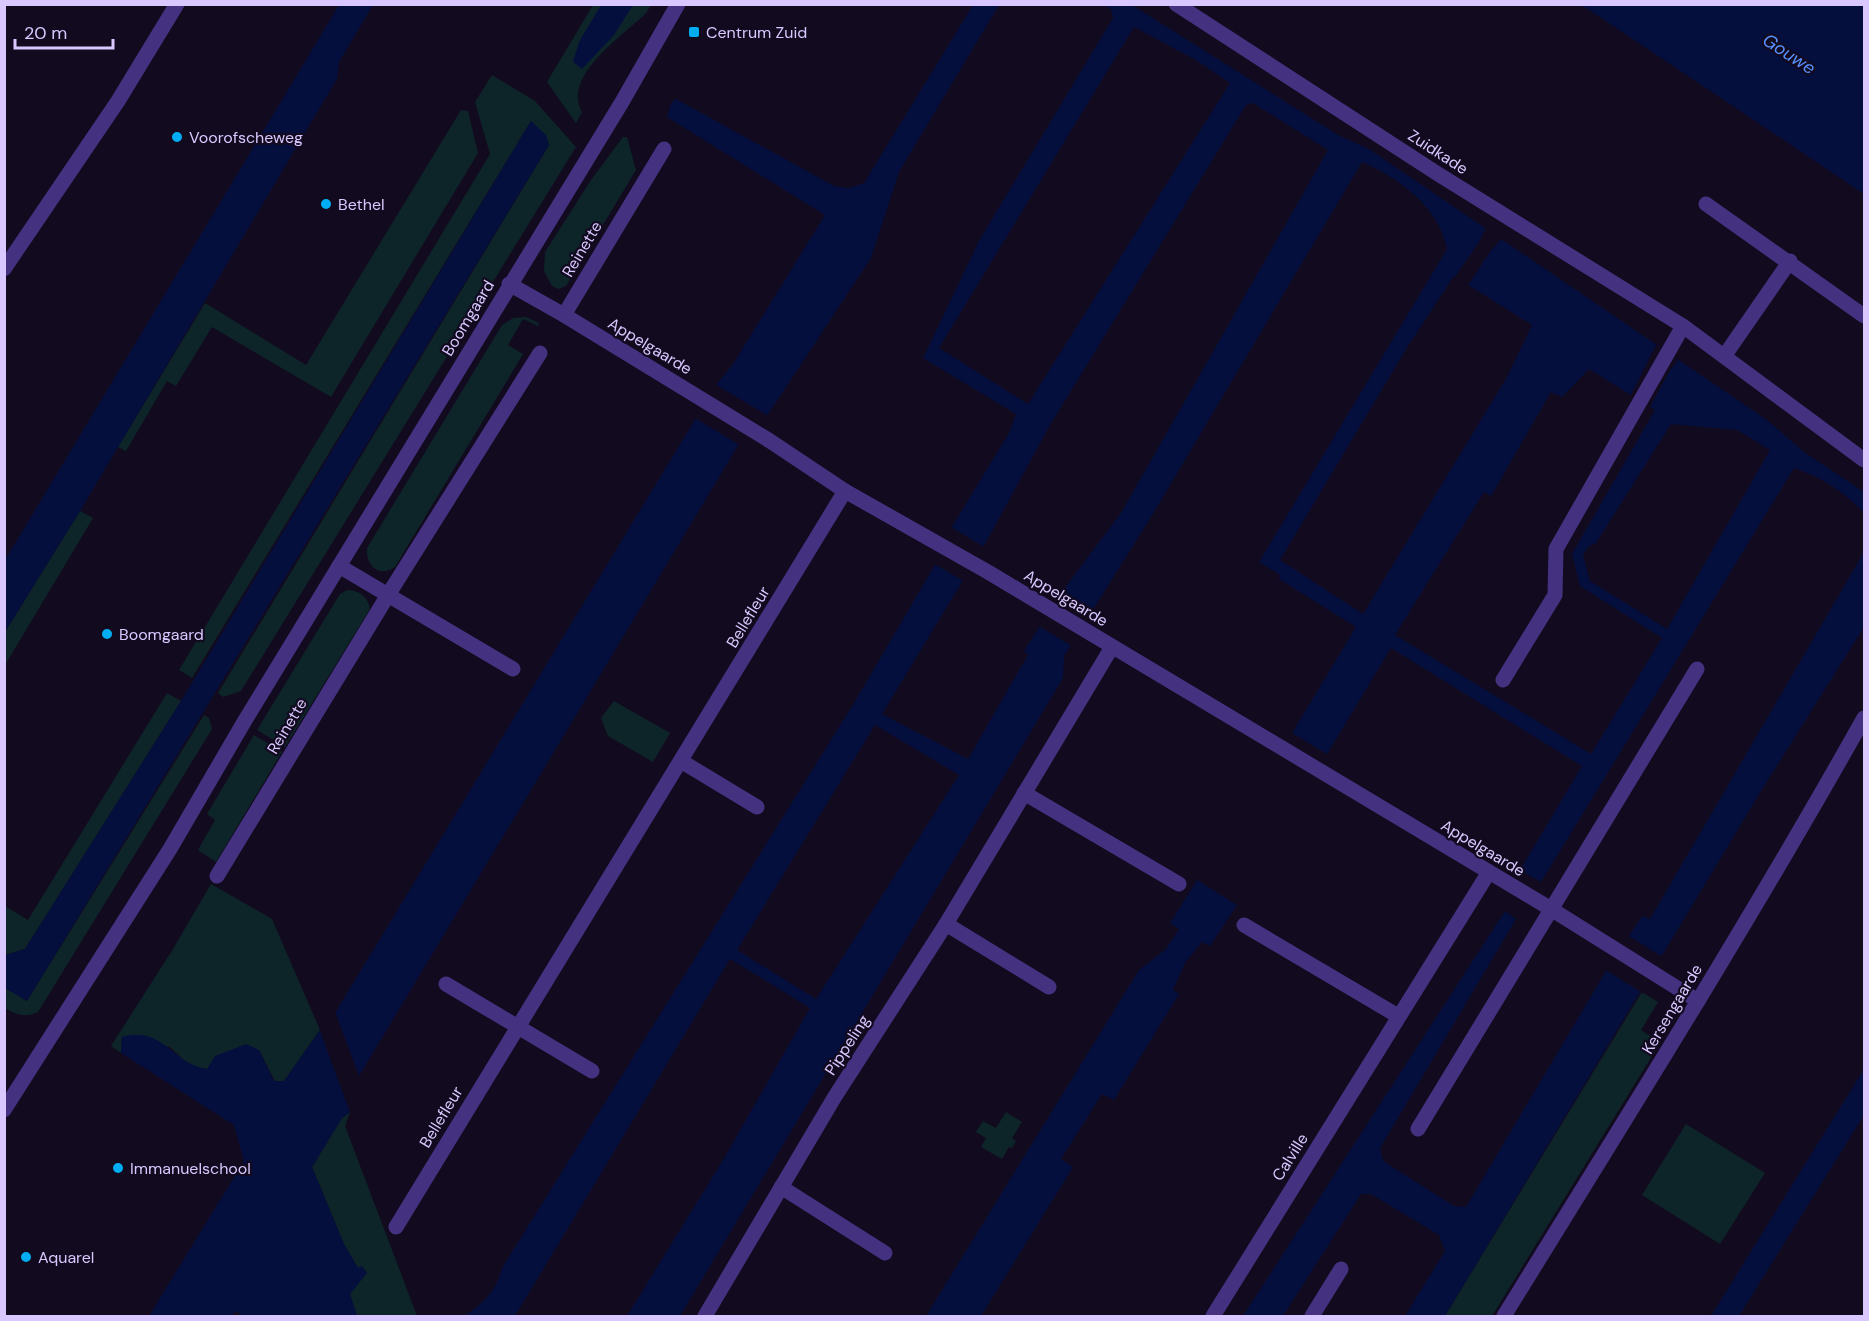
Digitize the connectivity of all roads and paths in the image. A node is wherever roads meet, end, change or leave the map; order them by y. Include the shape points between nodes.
1 (177, 4) edge
2 (678, 4) edge
3 (1176, 4) edge
4 (664, 149) dead end
5 (1706, 204) dead end
6 (1790, 261) junction
7 (4, 269) edge
8 (509, 284) junction
9 (564, 315) junction
10 (1864, 316) edge
11 (1683, 326) junction
12 (540, 353) dead end
13 (1725, 355) junction
14 (1864, 460) edge
15 (845, 491) junction
16 (339, 566) junction
17 (388, 595) junction
18 (1113, 647) junction
19 (513, 669) dead end
20 (1697, 669) dead end
21 (1503, 680) dead end
22 (1864, 718) edge
23 (681, 761) junction
24 (1024, 793) junction
25 (757, 807) dead end
26 (1489, 872) junction
27 (217, 876) dead end
28 (1179, 884) dead end
29 (1551, 909) junction
30 (946, 924) junction
31 (1244, 925) dead end
32 (446, 984) dead end
33 (1048, 987) dead end
34 (1698, 1001) junction
35 (1398, 1016) junction
36 (518, 1027) junction
37 (592, 1071) dead end
38 (4, 1110) edge
39 (1418, 1129) dead end
40 (781, 1187) junction
41 (396, 1227) dead end
42 (885, 1253) dead end
43 (1341, 1269) dead end
44 (705, 1317) edge
45 (1213, 1317) edge
46 (1311, 1317) edge
47 (1504, 1317) edge

1 - 7 street via 131,81
2 - 8 street, Boomgaard
3 - 11 street, Zuidkade via 1438,174
4 - 9 street, Reinette
5 - 6 street
6 - 10 street
6 - 13 street
8 - 9 street
8 - 16 street, Boomgaard
9 - 15 street, Appelgaarde
11 - 13 street, Zuidkade
11 - 21 street via 1556,549 1555,595
12 - 17 street, Reinette
13 - 14 street, Zuidkade
15 - 18 street, Appelgaarde
15 - 23 street, Bellefleur
16 - 17 street
16 - 38 street, Boomgaard via 170,849
17 - 19 street
17 - 27 street, Reinette
18 - 24 street, Pippeling
18 - 26 street, Appelgaarde
20 - 29 street
22 - 34 street, Kersengaarde
23 - 25 street
23 - 36 street, Bellefleur
24 - 28 street
24 - 30 street, Pippeling
26 - 29 street, Appelgaarde
26 - 35 street, Calville
29 - 34 street, Appelgaarde
29 - 39 street
30 - 33 street
30 - 40 street, Pippeling
31 - 35 street
32 - 36 street
34 - 47 street, Kersengaarde
35 - 45 street, Calville
36 - 37 street
36 - 41 street, Bellefleur
40 - 42 street
40 - 44 street, Pippeling
43 - 46 street

